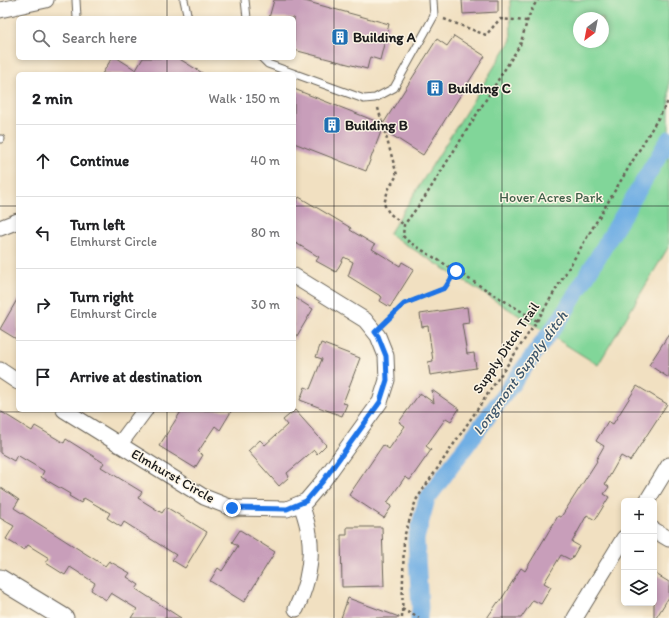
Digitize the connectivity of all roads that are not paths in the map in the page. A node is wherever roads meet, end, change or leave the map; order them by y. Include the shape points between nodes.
1 (46, 0) edge
2 (76, 0) edge
3 (184, 0) edge
4 (245, 0) edge
5 (433, 0) edge
6 (0, 10) edge
7 (77, 16) edge
8 (188, 16) edge
9 (247, 16) edge
10 (264, 60) edge
11 (289, 72) edge
12 (296, 74) edge
13 (16, 222) edge
14 (0, 228) edge
15 (296, 277) edge
16 (0, 370) edge
17 (16, 381) edge
18 (67, 412) edge
19 (144, 412) edge
20 (119, 445) junction
21 (669, 465) edge
22 (649, 498) edge
23 (301, 504) junction
24 (657, 532) edge
25 (669, 539) edge
26 (621, 543) edge
27 (2, 585) edge
28 (296, 609) dead end
29 (64, 618) edge
30 (575, 618) edge

1 - 6 street
2 - 7 lane
3 - 8 lane
4 - 9 lane
5 - 12 lane via 434,16 394,88 375,98 364,100
10 - 11 lane
13 - 14 street
15 - 23 street, Elmhurst Circle via 365,320 378,336 386,356 387,380 380,402 323,481
16 - 17 street
18 - 20 street, Elmhurst Circle
19 - 20 street
20 - 23 street, Elmhurst Circle via 204,497 232,508 287,509
21 - 22 street
23 - 28 street via 309,534 310,565
24 - 25 street
26 - 30 street
27 - 29 street

